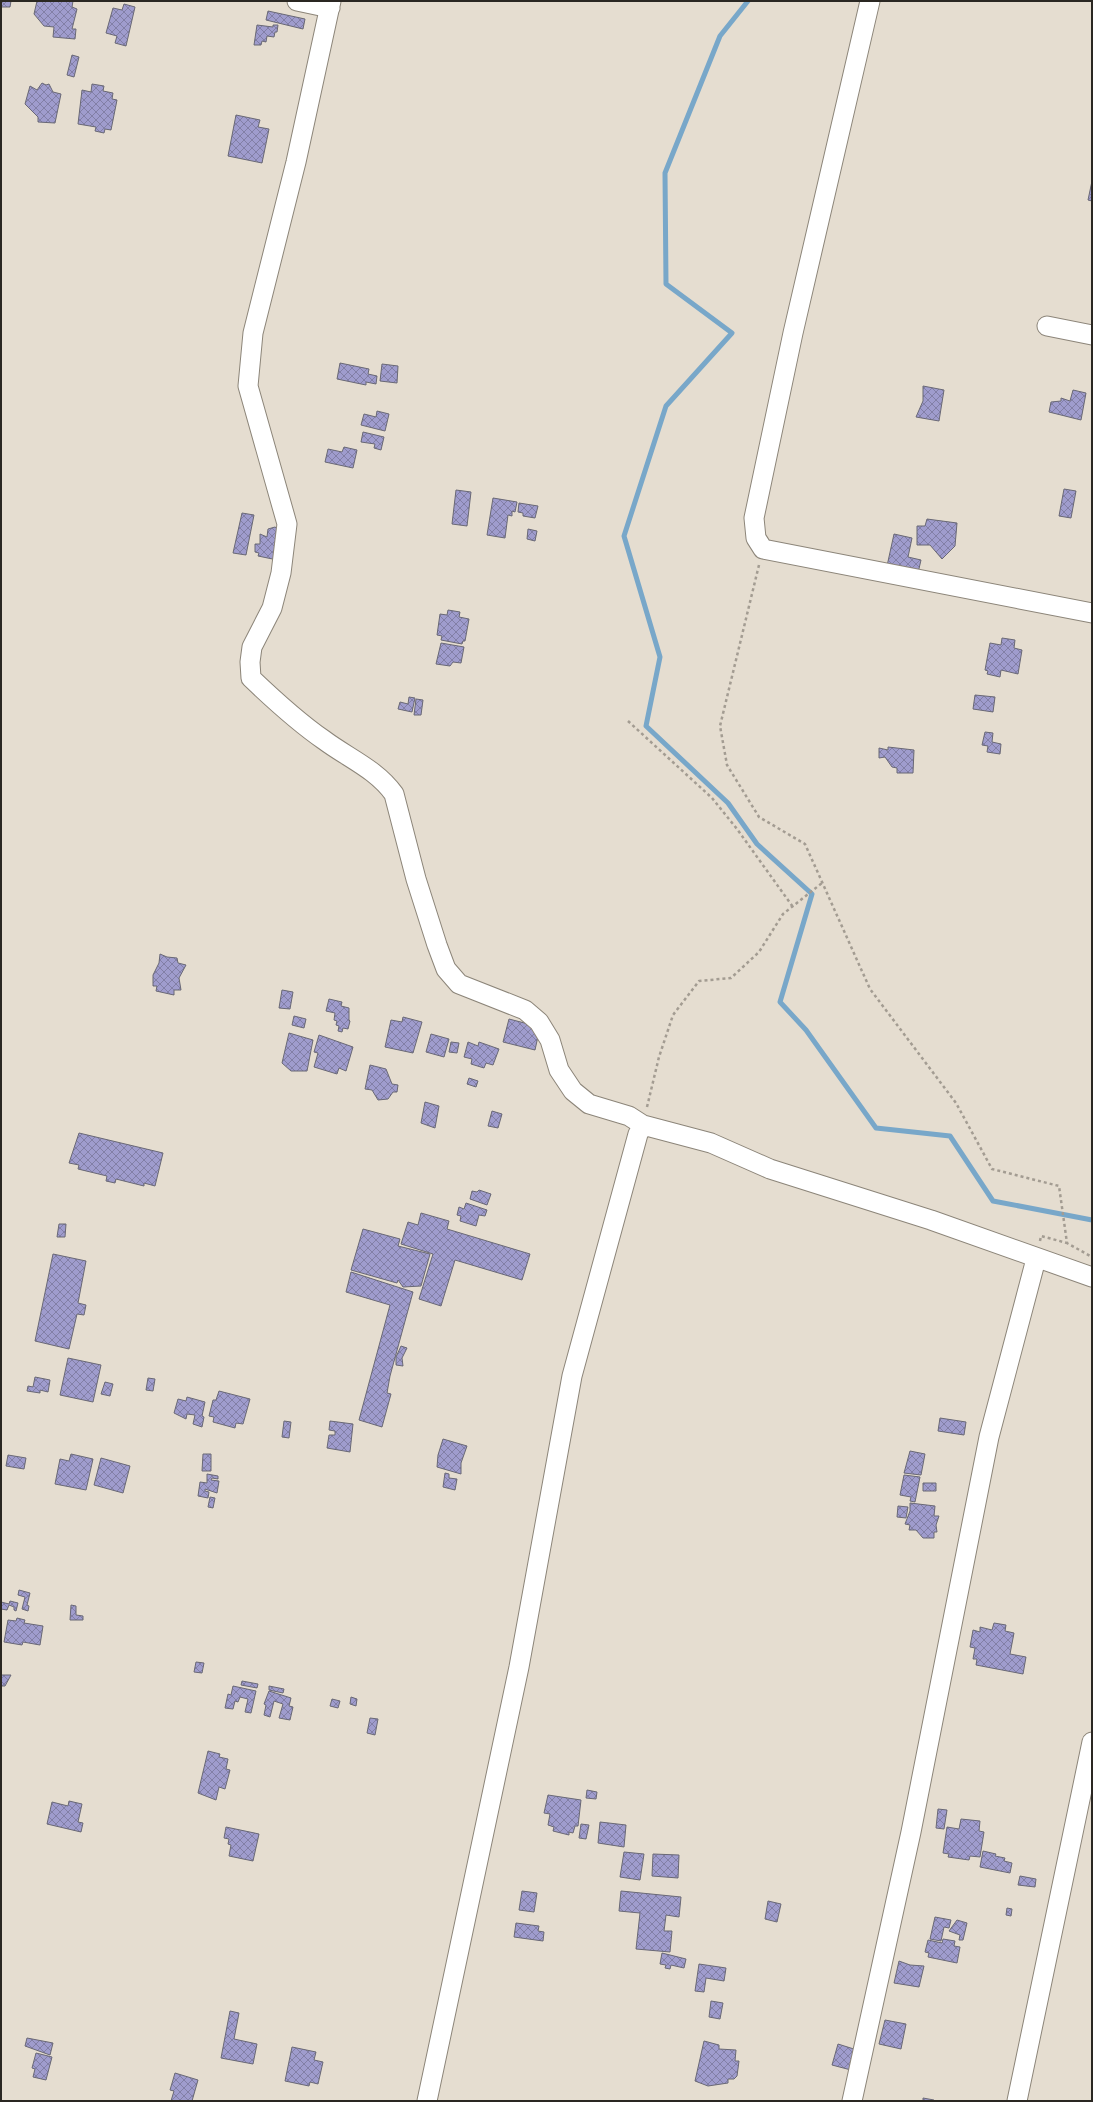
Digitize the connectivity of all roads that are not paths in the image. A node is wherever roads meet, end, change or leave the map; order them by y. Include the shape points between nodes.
1 (298, 1) edge
2 (870, 1) edge
3 (331, 4) edge
4 (1047, 326) dead end
5 (1092, 335) edge
6 (1092, 611) edge
7 (643, 1125) junction
8 (1036, 1259) junction
9 (1092, 1277) edge
10 (1092, 1742) edge
11 (427, 2101) edge
12 (852, 2101) edge
13 (1017, 2101) edge

1 - 3 street
2 - 6 street via 795,325 754,518 756,538 763,549
3 - 7 street via 296,162 253,333 248,386 287,524 281,573 272,608 252,647 251,678 324,740 370,770 394,794 436,945 446,969 459,984 525,1010 540,1022 550,1040 559,1070 573,1091 589,1104 629,1116
4 - 5 street
7 - 8 street via 711,1143 770,1169 931,1220
7 - 11 street via 638,1134 572,1376 519,1668
8 - 9 street
8 - 12 street via 990,1437 911,1832
10 - 13 street

